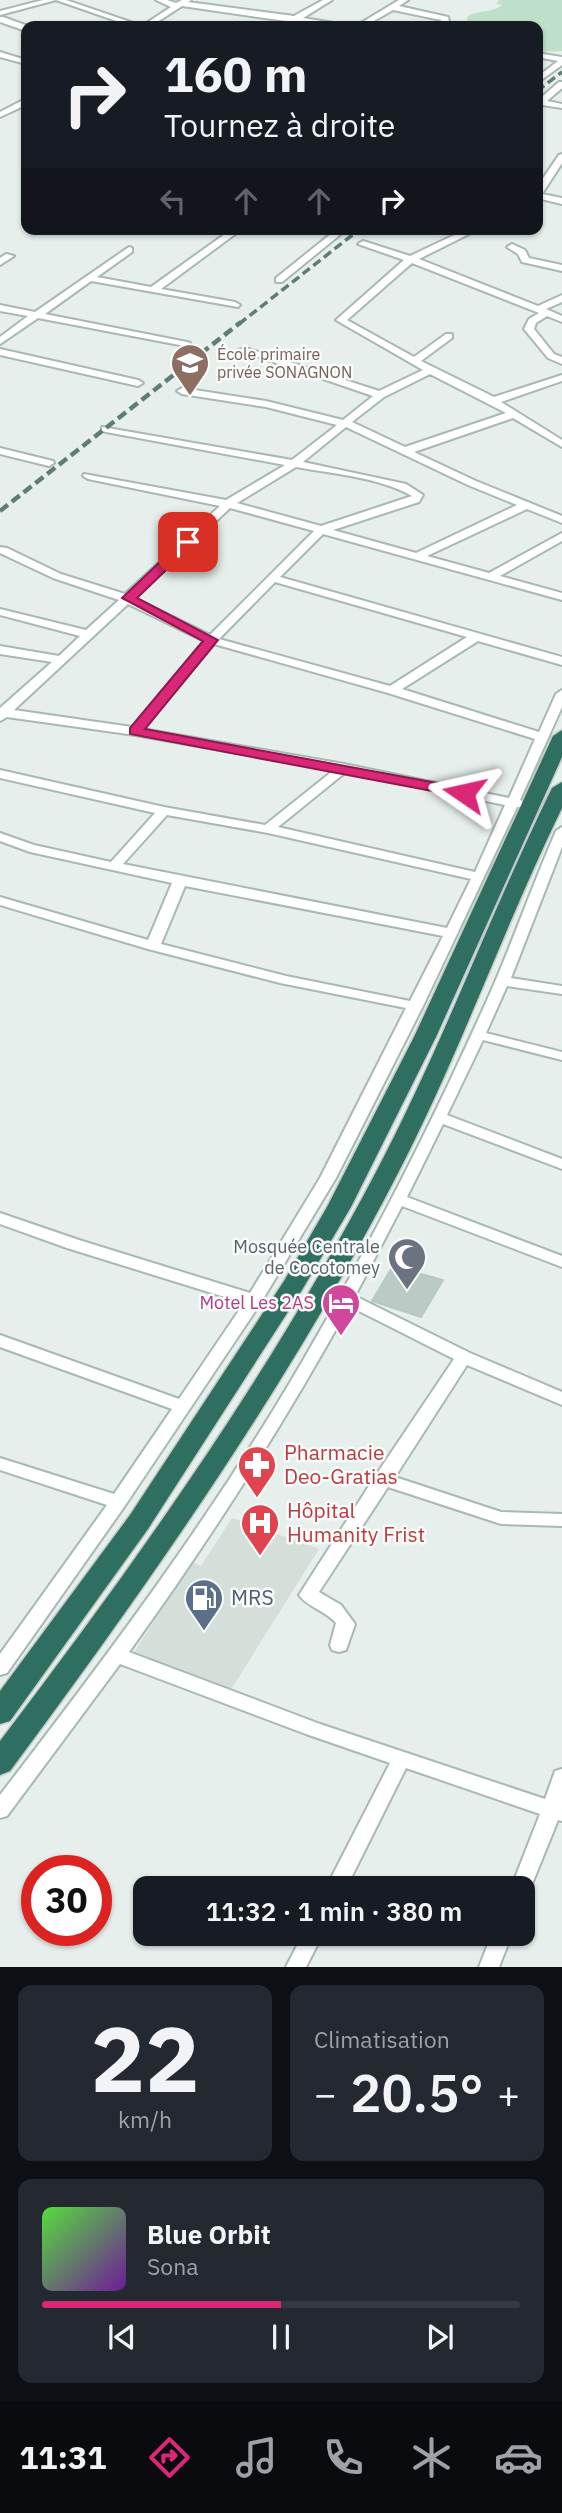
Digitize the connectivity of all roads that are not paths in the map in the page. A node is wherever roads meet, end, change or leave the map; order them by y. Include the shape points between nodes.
1 (52, 0) edge
2 (59, 0) edge
3 (160, 0) edge
4 (328, 0) edge
5 (404, 0) edge
6 (183, 3) edge
7 (260, 6) dead end
8 (392, 7) junction
9 (0, 13) edge
10 (252, 13) junction
11 (296, 18) junction
12 (0, 19) edge
13 (123, 21) edge
14 (159, 21) edge
15 (291, 21) edge
16 (316, 21) edge
17 (368, 21) edge
18 (445, 21) edge
19 (21, 26) edge
20 (0, 54) edge
21 (543, 56) edge
22 (21, 60) edge
23 (562, 60) edge
24 (543, 76) edge
25 (543, 80) edge
26 (562, 83) edge
27 (543, 100) edge
28 (21, 104) edge
29 (543, 104) edge
30 (562, 106) edge
31 (0, 115) edge
32 (562, 157) edge
33 (543, 186) edge
34 (543, 196) edge
35 (562, 201) edge
36 (230, 235) edge
37 (335, 235) edge
38 (462, 235) edge
39 (363, 244) dead end
40 (512, 247) dead end
41 (128, 250) dead end
42 (9, 256) dead end
43 (411, 259) junction
44 (0, 262) edge
45 (562, 268) edge
46 (88, 278) junction
47 (279, 280) dead end
48 (153, 290) junction
49 (562, 298) edge
50 (235, 305) dead end
51 (0, 308) edge
52 (539, 309) junction
53 (41, 314) junction
54 (562, 319) edge
55 (449, 336) dead end
56 (0, 341) edge
57 (187, 345) dead end
58 (243, 350) dead end
59 (0, 352) edge
60 (414, 361) junction
61 (562, 361) edge
62 (430, 370) junction
63 (562, 378) edge
64 (138, 383) dead end
65 (182, 391) dead end
66 (380, 395) junction
67 (493, 401) junction
68 (514, 414) junction
69 (347, 424) junction
70 (106, 429) dead end
71 (562, 444) edge
72 (408, 450) junction
73 (0, 452) edge
74 (49, 463) dead end
75 (294, 464) junction
76 (88, 476) dead end
77 (229, 504) junction
78 (525, 506) junction
79 (562, 520) edge
80 (321, 530) junction
81 (562, 536) edge
82 (3, 550) dead end
83 (418, 556) junction
84 (491, 577) junction
85 (272, 578) junction
86 (562, 597) edge
87 (128, 598) junction
88 (0, 612) edge
89 (88, 634) junction
90 (477, 636) junction
91 (211, 640) junction
92 (0, 650) edge
93 (62, 660) junction
94 (562, 661) edge
95 (392, 690) junction
96 (562, 694) edge
97 (2, 714) edge
98 (135, 731) junction
99 (552, 736) edge
100 (344, 768) junction
101 (0, 774) edge
102 (562, 788) edge
103 (521, 804) junction
104 (164, 811) junction
105 (268, 829) junction
106 (562, 831) edge
107 (0, 837) edge
108 (113, 867) junction
109 (479, 877) junction
110 (180, 881) junction
111 (0, 901) edge
112 (452, 933) junction
113 (153, 946) junction
114 (502, 981) junction
115 (562, 990) edge
116 (416, 1006) junction
117 (478, 1035) junction
118 (562, 1056) edge
119 (439, 1117) junction
120 (562, 1164) edge
121 (398, 1199) junction
122 (0, 1218) edge
123 (562, 1262) edge
124 (346, 1298) junction
125 (254, 1300) junction
126 (0, 1341) edge
127 (464, 1357) junction
128 (562, 1399) edge
129 (181, 1406) junction
130 (0, 1464) edge
131 (382, 1479) junction
132 (118, 1502) junction
133 (562, 1520) edge
134 (339, 1645) dead end
135 (117, 1655) junction
136 (0, 1668) edge
137 (0, 1713) edge
138 (402, 1758) junction
139 (0, 1763) edge
140 (562, 1777) edge
141 (0, 1810) edge
142 (557, 1811) edge
143 (342, 1876) edge
144 (527, 1876) edge
145 (307, 1946) edge
146 (497, 1946) edge
147 (296, 1967) edge
148 (489, 1967) edge

1 - 9 street
2 - 13 street
3 - 6 street
4 - 11 street
5 - 8 street
6 - 10 street
6 - 14 street
7 - 10 street
8 - 17 street
8 - 18 street
10 - 11 street
11 - 15 street
11 - 16 street
12 - 19 street
20 - 22 street
21 - 23 street
23 - 24 street
25 - 26 street
26 - 27 street
28 - 31 street
29 - 30 street
32 - 33 street
34 - 35 street
36 - 48 street
37 - 47 street
38 - 43 street
39 - 43 street
40 - 45 street via 519,249 525,260
41 - 46 street
42 - 44 street
43 - 52 street
43 - 60 street via 341,320
46 - 48 street
46 - 53 street
48 - 50 street
49 - 52 street
51 - 53 street
52 - 54 street
52 - 61 street via 546,313 532,321 531,331 551,356
53 - 56 street
53 - 57 street
55 - 60 street
58 - 66 street
59 - 64 street
60 - 62 street
62 - 66 street
62 - 67 street
63 - 67 street
65 - 69 street via 266,404
66 - 69 street
67 - 68 street
68 - 71 street
68 - 72 street
69 - 72 street
69 - 75 street
70 - 75 street
72 - 78 street
73 - 74 street
75 - 77 street
75 - 80 street via 402,486 418,495 415,500
76 - 77 street
77 - 80 street
77 - 87 street
78 - 79 street
78 - 83 street
80 - 83 street
80 - 85 street
81 - 84 street
82 - 87 street via 57,576
83 - 84 street
84 - 86 street
85 - 90 street
85 - 91 street
87 - 89 street
87 - 91 street
88 - 89 street
89 - 93 street
90 - 94 street
90 - 95 street
91 - 95 street
91 - 98 street
92 - 93 street
93 - 97 street
95 - 99 street
96 - 99 street
97 - 98 street
98 - 100 street
99 - 103 highway
100 - 103 street
100 - 105 street
101 - 104 street
102 - 139 highway via 450,1042 320,1294 170,1530
103 - 109 street
103 - 137 highway via 419,1048 339,1207 139,1522
104 - 105 street
104 - 108 street
105 - 109 street
106 - 114 street
107 - 108 street
108 - 110 street
109 - 112 street
110 - 112 street
110 - 113 street
111 - 113 street
112 - 116 street
113 - 116 street via 285,980
114 - 115 street
114 - 117 street
116 - 125 street via 328,1178
117 - 118 street
117 - 119 street
119 - 120 street
119 - 121 street
121 - 123 street
121 - 124 street
122 - 125 street
124 - 127 street
124 - 135 street via 246,1465
125 - 129 street
126 - 129 street
127 - 128 street
127 - 131 street
129 - 132 street
130 - 132 street
131 - 133 street via 500,1518
131 - 134 street via 308,1595 330,1605 342,1618 345,1624
132 - 136 street
135 - 138 street
135 - 141 street
138 - 142 street
138 - 143 street
140 - 142 street
142 - 144 street
145 - 147 street
146 - 148 street

